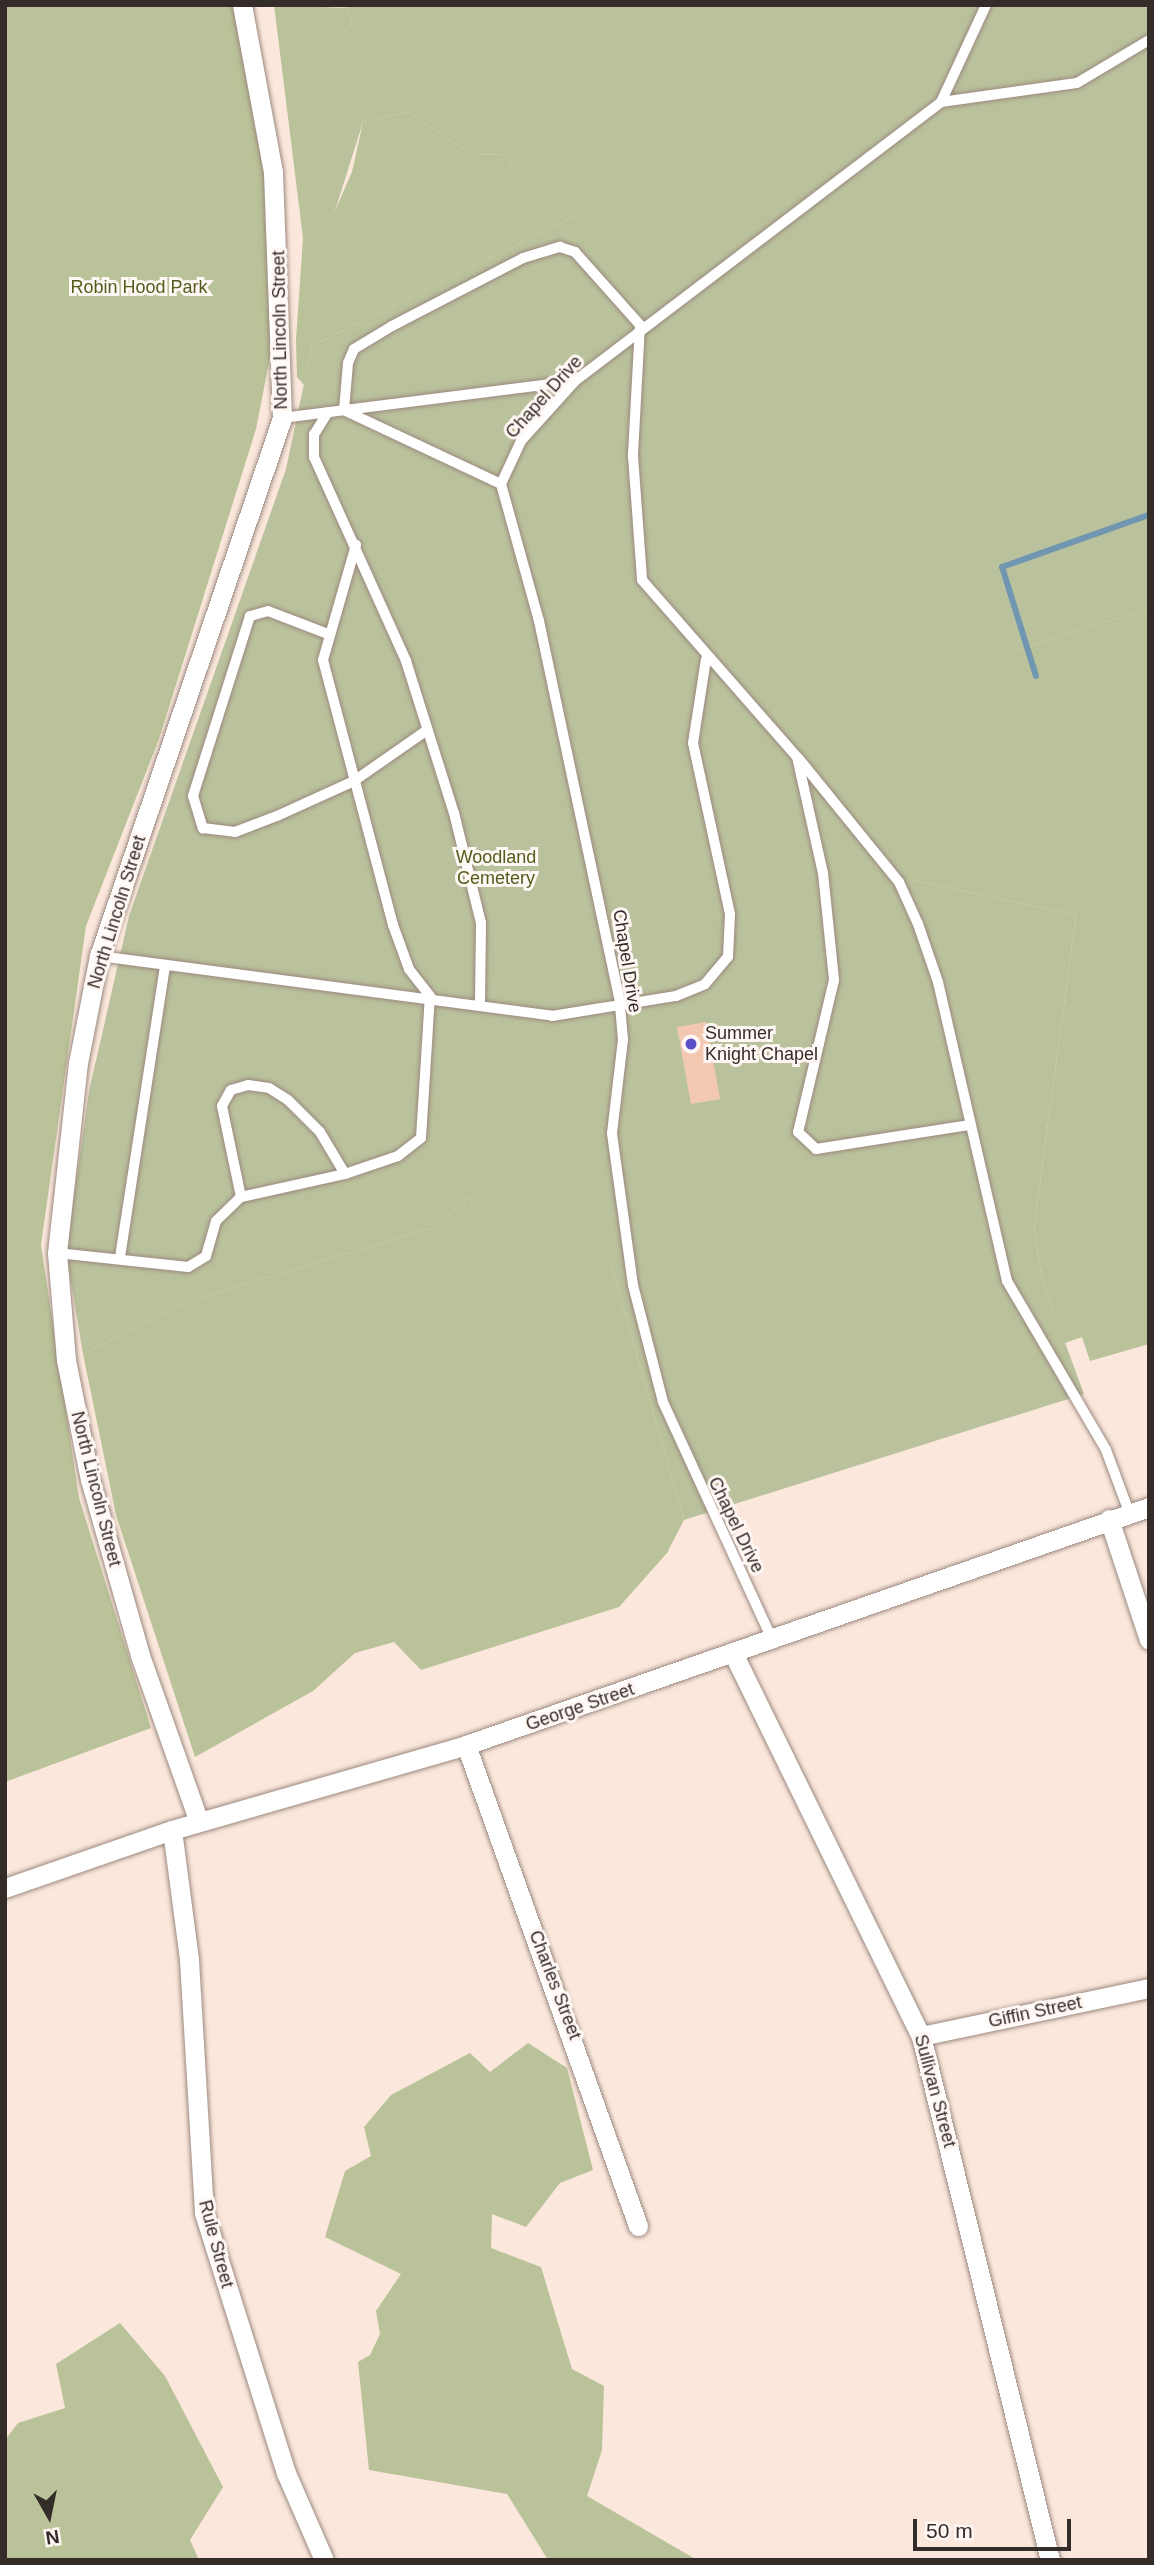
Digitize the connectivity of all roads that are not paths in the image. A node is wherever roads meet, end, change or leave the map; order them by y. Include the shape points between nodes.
1 (242, 5) edge
2 (986, 5) edge
3 (1149, 40) edge
4 (941, 102) junction
5 (640, 325) junction
6 (575, 381) junction
7 (344, 410) junction
8 (328, 412) junction
9 (282, 418) junction
10 (501, 484) junction
11 (356, 545) junction
12 (328, 634) junction
13 (706, 660) junction
14 (427, 730) junction
15 (797, 757) junction
16 (354, 781) junction
17 (99, 957) junction
18 (165, 966) junction
19 (430, 996) junction
20 (620, 1002) junction
21 (480, 1004) junction
22 (970, 1125) junction
23 (345, 1174) junction
24 (241, 1197) junction
25 (57, 1253) junction
26 (120, 1257) junction
27 (1149, 1507) edge
28 (1129, 1512) junction
29 (1109, 1519) junction
30 (772, 1640) junction
31 (1149, 1640) edge
32 (734, 1655) junction
33 (466, 1745) junction
34 (199, 1822) junction
35 (173, 1830) junction
36 (5, 1888) edge
37 (1149, 1988) edge
38 (921, 2036) junction
39 (638, 2226) dead end
40 (1050, 2559) edge
41 (324, 2560) edge

1 - 9 street, North Lincoln Street via 273,173
2 - 4 lane
3 - 4 lane via 1077,83
4 - 5 lane, Chapel Drive
5 - 6 lane, Chapel Drive
5 - 7 lane via 575,252 545,248 354,349
5 - 13 lane via 633,456 642,580
6 - 7 lane
6 - 10 lane, Chapel Drive via 521,441
7 - 8 lane
7 - 10 lane
8 - 9 lane
8 - 11 lane via 314,435 314,457
9 - 17 street, North Lincoln Street
10 - 20 lane, Chapel Drive via 539,621
11 - 12 lane
11 - 14 lane via 406,661
12 - 16 lane via 323,660
12 - 16 lane via 268,611 250,616 193,796 203,828 235,832
13 - 15 lane
13 - 20 lane via 694,743 730,915 728,957 705,984 676,996
14 - 16 lane
14 - 21 lane via 481,923
15 - 22 lane via 899,882 938,982
15 - 22 lane via 823,873 834,980 798,1132 816,1149
16 - 19 lane via 393,925 410,969
17 - 18 lane
17 - 25 street, North Lincoln Street via 78,1063
18 - 19 lane
18 - 26 lane
19 - 21 lane
19 - 23 lane via 421,1138 398,1156
20 - 21 lane via 552,1016
20 - 30 lane, Chapel Drive via 623,1040 612,1133 633,1285 663,1402
22 - 28 lane via 1007,1281 1105,1450
23 - 24 lane
23 - 24 lane via 320,1132 288,1100 248,1085 231,1090 222,1105
24 - 26 lane via 216,1221 206,1256 188,1267
25 - 26 lane
25 - 34 street, North Lincoln Street via 66,1360 90,1480 140,1655
27 - 28 street, George Street
28 - 29 street, George Street
29 - 30 street, George Street
29 - 31 street
30 - 32 street, George Street
32 - 33 street, George Street
32 - 38 street, Sullivan Street
33 - 34 street, George Street
33 - 39 street, Charles Street via 568,2014
34 - 35 street, George Street
35 - 36 street, George Street
35 - 41 street, Rule Street via 189,1960 204,2213 286,2473
37 - 38 street, Giffin Street
38 - 40 street, Sullivan Street

